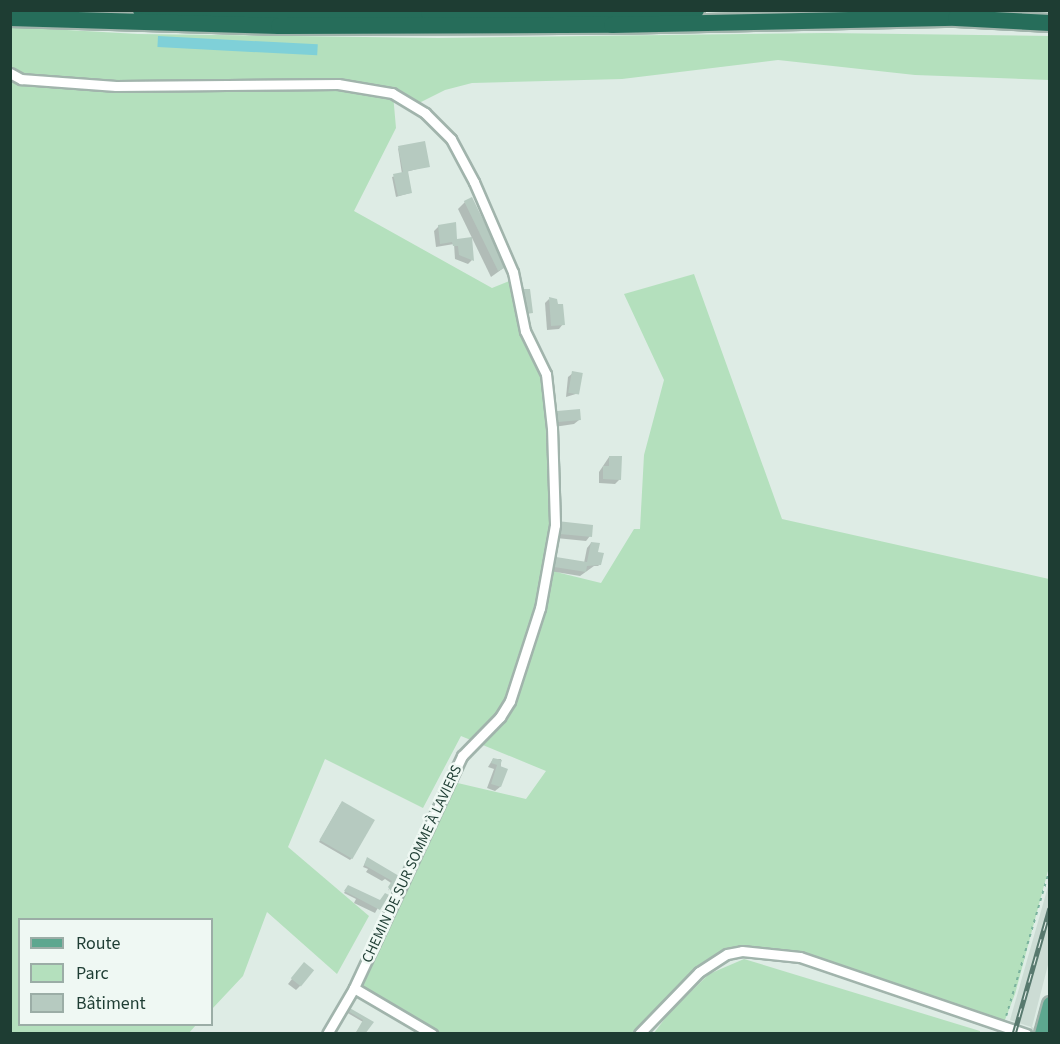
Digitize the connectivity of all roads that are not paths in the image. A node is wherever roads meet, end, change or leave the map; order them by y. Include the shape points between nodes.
1 (141, 10) edge
2 (696, 10) edge
3 (10, 18) edge
4 (1050, 23) edge
5 (10, 73) edge
6 (354, 988) junction
7 (1050, 1004) edge
8 (327, 1034) edge
9 (432, 1034) edge
10 (639, 1034) edge
11 (1026, 1034) edge
12 (1042, 1034) edge

1 - 2 highway
3 - 4 highway via 405,27 956,18
5 - 6 street, CHEMIN DE SUR SOMME À LAVIERS via 21,79 116,86 338,84 393,93 415,105 451,139 506,253 525,331 546,374 552,428 555,525 540,608 510,700 500,717 470,745 453,772
6 - 8 street, CHEMIN DE SUR SOMME À LAVIERS
6 - 9 street
7 - 12 main road
10 - 11 street via 699,972 727,954 742,951 800,957

